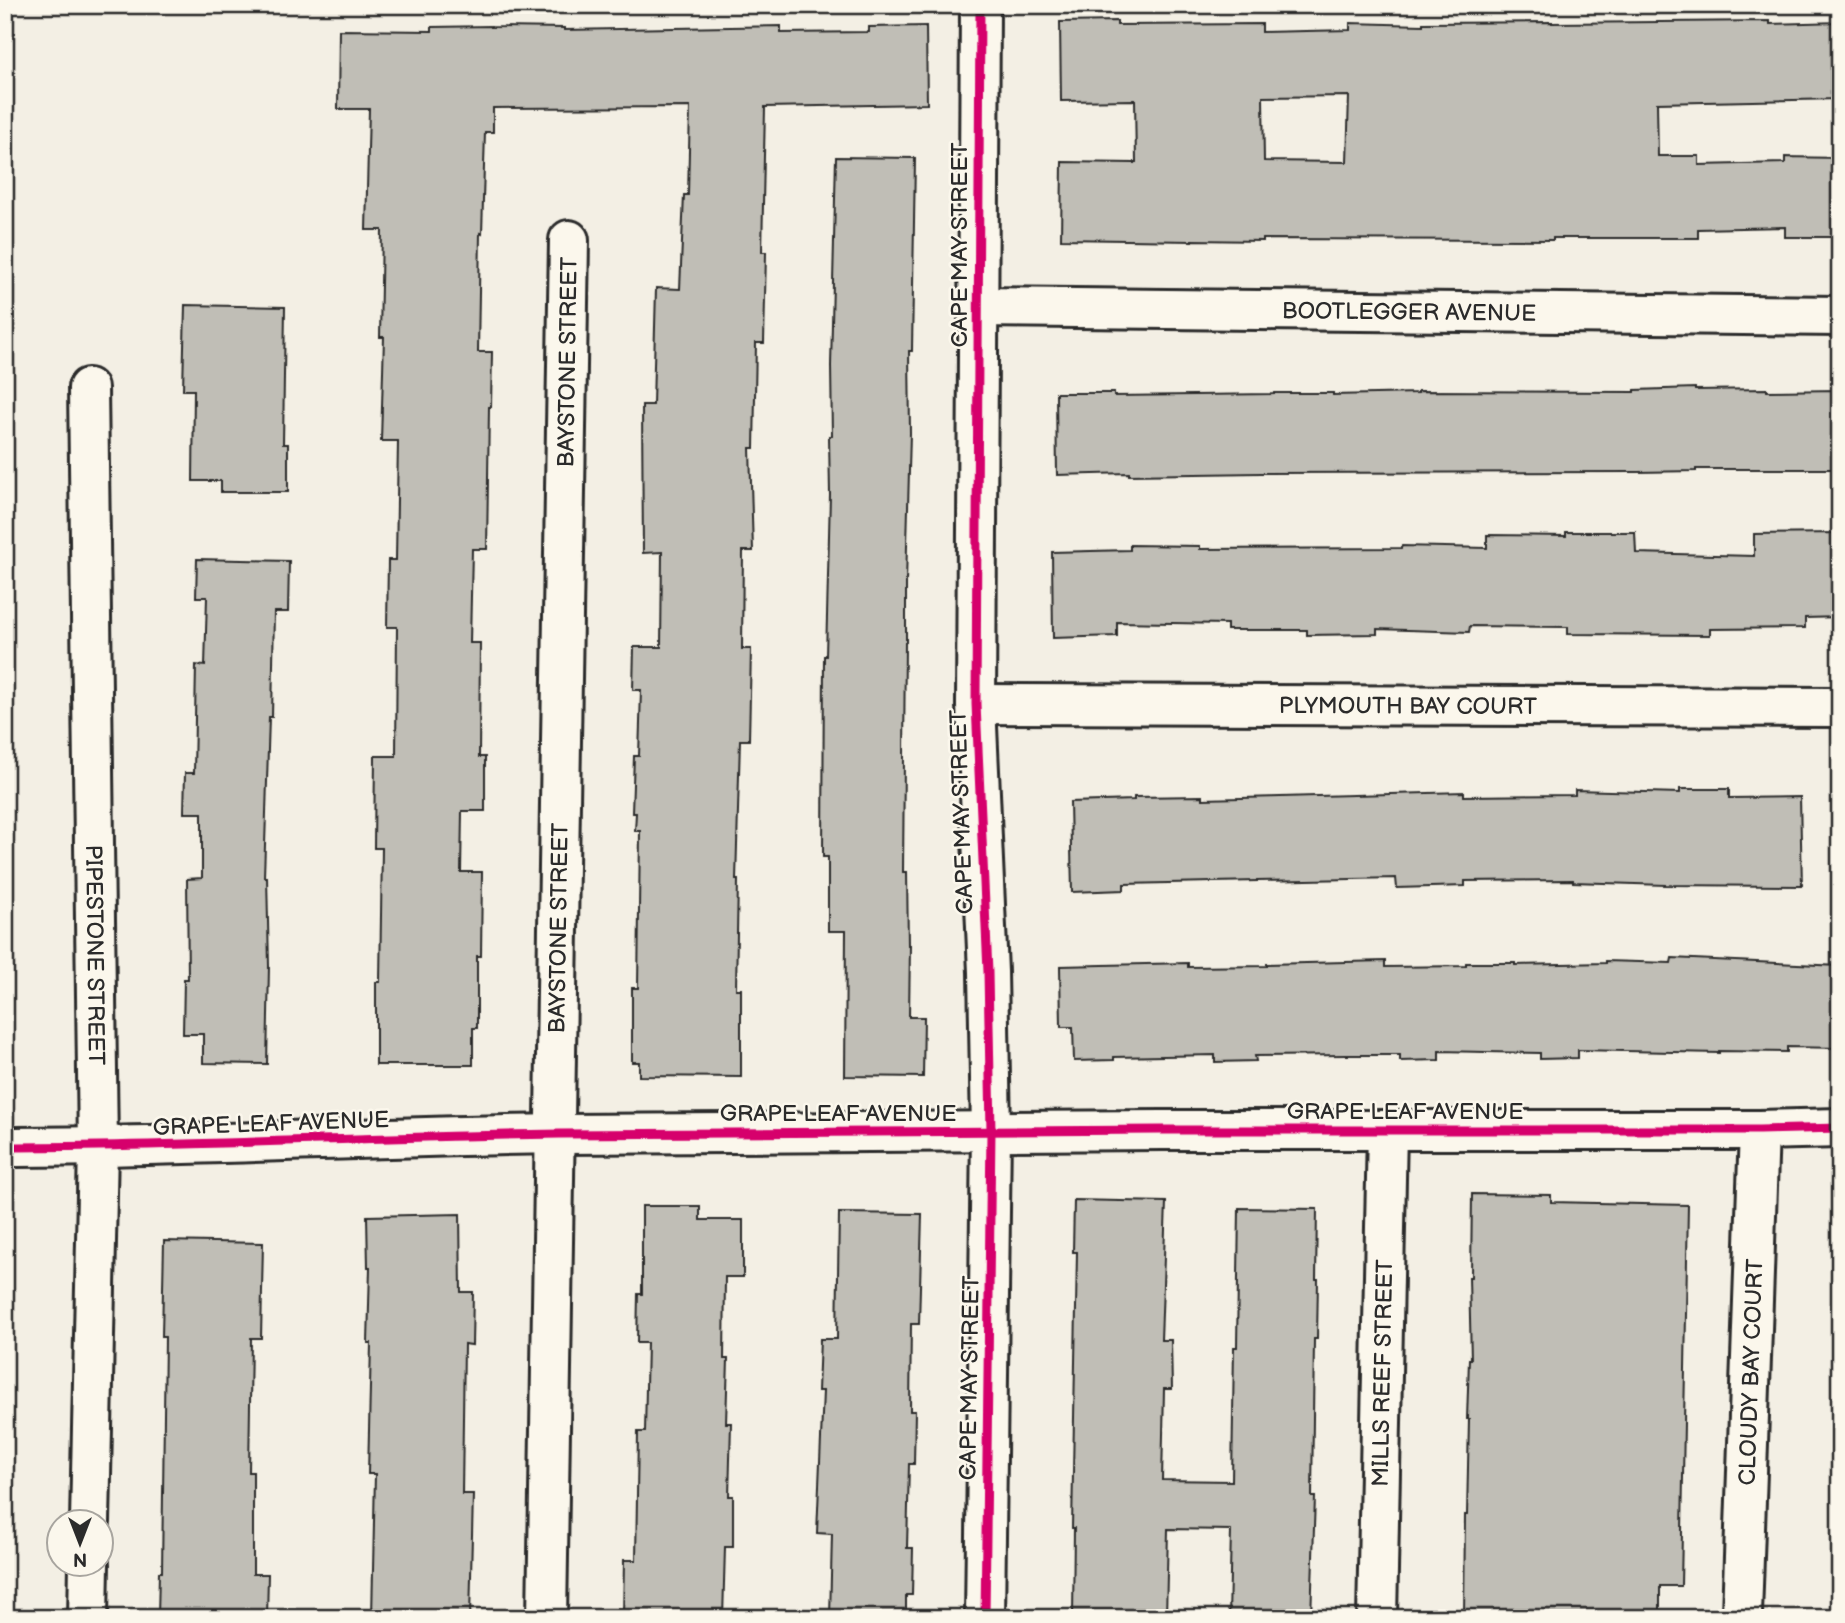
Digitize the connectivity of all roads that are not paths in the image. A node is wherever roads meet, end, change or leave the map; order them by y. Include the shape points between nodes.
1 (980, 5) edge
2 (569, 240) dead end
3 (977, 307) junction
4 (1840, 316) edge
5 (88, 388) dead end
6 (976, 704) junction
7 (1840, 707) edge
8 (1840, 1128) edge
9 (1387, 1130) junction
10 (1759, 1130) junction
11 (991, 1131) junction
12 (555, 1134) junction
13 (5, 1147) edge
14 (98, 1147) junction
15 (90, 1508) edge
16 (89, 1578) edge
17 (1742, 1614) dead end
18 (88, 1618) edge
19 (547, 1618) edge
20 (985, 1618) edge
21 (1377, 1618) edge

1 - 3 street, CAPE MAY STREET
2 - 12 street, BAYSTONE STREET
3 - 4 street, BOOTLEGGER AVENUE
3 - 6 street, CAPE MAY STREET
5 - 14 street, PIPESTONE STREET
6 - 7 street, PLYMOUTH BAY COURT
6 - 11 street, CAPE MAY STREET
8 - 10 street, GRAPE LEAF AVENUE
9 - 10 street, GRAPE LEAF AVENUE
9 - 11 street, GRAPE LEAF AVENUE
9 - 21 street, MILLS REEF STREET
10 - 17 street, CLOUDY BAY COURT
11 - 12 street, GRAPE LEAF AVENUE
11 - 20 street, CAPE MAY STREET
12 - 14 street, GRAPE LEAF AVENUE
12 - 19 street, BAYSTONE STREET
13 - 14 street, GRAPE LEAF AVENUE
14 - 15 street, PIPESTONE STREET
16 - 18 street

